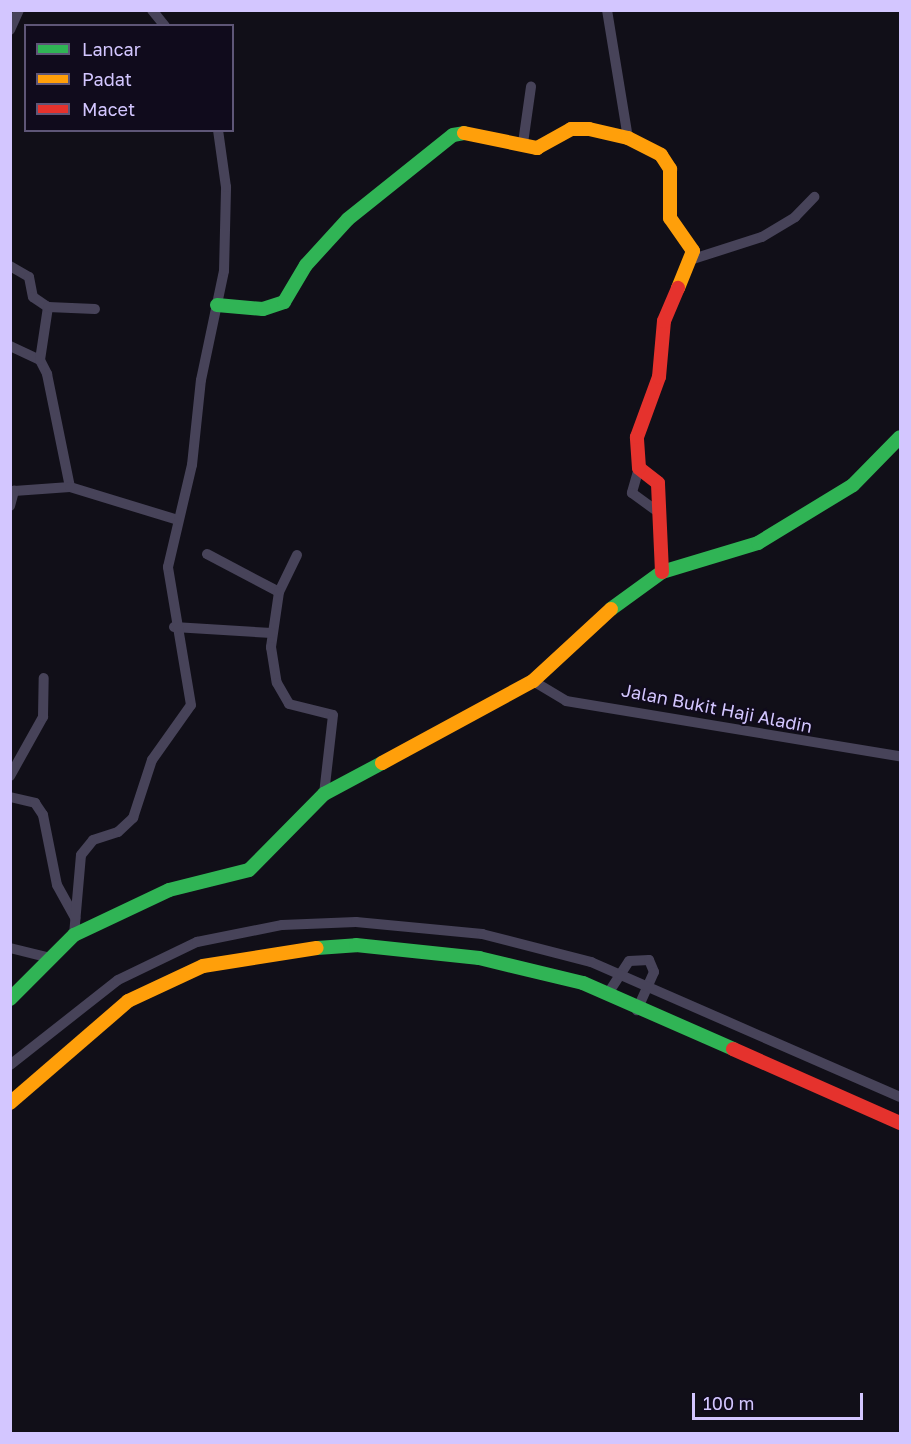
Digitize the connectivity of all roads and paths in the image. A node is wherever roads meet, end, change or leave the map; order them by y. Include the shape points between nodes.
1 (20, 10) edge
2 (152, 10) edge
3 (607, 10) edge
4 (163, 24) edge
5 (10, 30) edge
6 (531, 87) dead end
7 (218, 132) edge
8 (628, 138) junction
9 (523, 143) junction
10 (814, 197) dead end
11 (693, 259) junction
12 (10, 266) edge
13 (217, 305) junction
14 (48, 307) junction
15 (95, 309) dead end
16 (10, 346) edge
17 (40, 360) junction
18 (900, 437) edge
19 (639, 468) junction
20 (70, 487) junction
21 (12, 490) edge
22 (10, 506) edge
23 (657, 511) junction
24 (178, 520) junction
25 (207, 554) dead end
26 (297, 555) dead end
27 (662, 572) junction
28 (279, 592) junction
29 (174, 627) junction
30 (272, 633) junction
31 (44, 678) dead end
32 (533, 681) junction
33 (900, 756) edge
34 (10, 776) edge
35 (324, 794) junction
36 (10, 797) edge
37 (75, 918) junction
38 (74, 934) junction
39 (10, 948) edge
40 (46, 957) junction
41 (618, 975) junction
42 (647, 989) junction
43 (607, 996) junction
44 (10, 999) edge
45 (637, 1010) junction
46 (10, 1065) edge
47 (900, 1096) edge
48 (10, 1103) edge
49 (900, 1123) edge

1 - 5 street
2 - 4 street
3 - 8 street
6 - 9 street
7 - 13 street via 227,204
8 - 9 street via 579,128 537,148
8 - 11 street via 667,161 670,218 691,245
9 - 13 street via 471,132 453,135 348,219 306,265 284,302 263,309
10 - 11 street via 795,217 762,237
11 - 19 street via 664,321 659,377 637,437
12 - 14 street via 29,278 33,297
13 - 24 street
14 - 15 street
14 - 17 street
16 - 17 street
17 - 20 street via 60,422
18 - 27 street via 854,485 758,543
19 - 23 street via 656,479
19 - 23 street via 632,494
20 - 21 street
20 - 24 street
21 - 22 street
23 - 27 street
24 - 29 street via 168,567
25 - 28 street
26 - 28 street
27 - 32 street via 624,595
28 - 30 street
29 - 30 street
29 - 37 street via 191,705 152,760 133,818 118,832 93,840 81,855
30 - 35 street via 274,669 285,698 295,706 333,715
31 - 34 street via 43,717
32 - 33 street, Jalan Bukit Haji Aladin via 566,700
32 - 35 street
35 - 38 street via 249,870 169,890
36 - 37 street via 34,803 43,814 57,885
37 - 38 street
38 - 40 street
39 - 40 street
40 - 44 street
41 - 42 street
41 - 42 street via 638,957 649,960 654,972
41 - 43 street
41 - 46 street via 538,945 482,934 356,922 282,925 197,942 118,980
42 - 45 street
42 - 47 street
43 - 45 street
43 - 48 street via 583,983 479,958 356,945 286,950 203,966 128,1001
45 - 49 street

